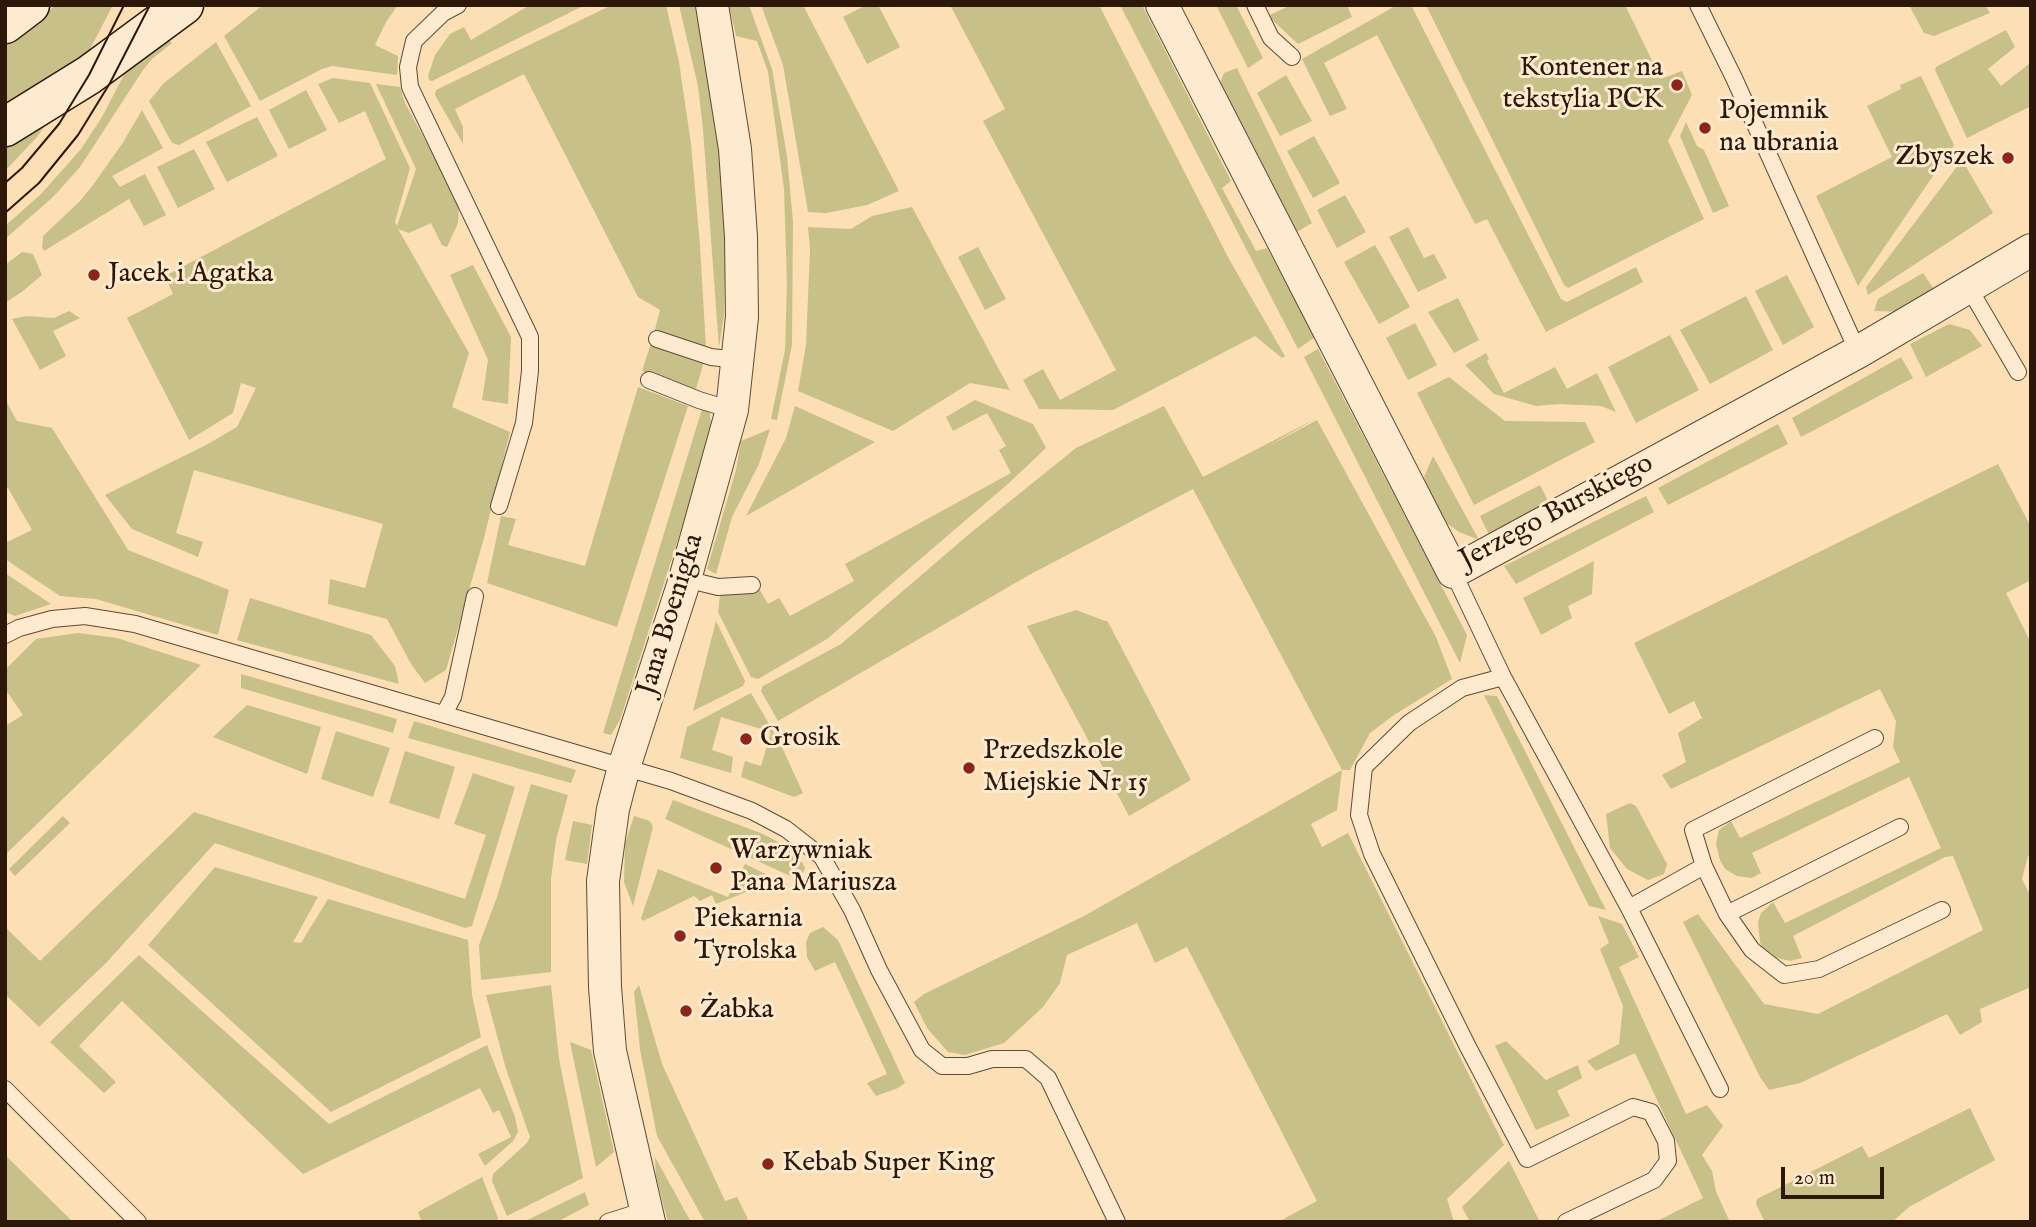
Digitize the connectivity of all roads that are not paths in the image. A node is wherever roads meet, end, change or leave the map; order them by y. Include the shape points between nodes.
1 (30, 5) edge
2 (184, 5) edge
3 (458, 5) edge
4 (712, 5) edge
5 (1162, 5) edge
6 (1255, 5) edge
7 (1698, 5) edge
8 (5, 24) edge
9 (1292, 57) dead end
10 (5, 127) edge
11 (2031, 250) edge
12 (1969, 288) junction
13 (657, 339) dead end
14 (1858, 352) junction
15 (738, 360) junction
16 (2018, 372) dead end
17 (649, 380) dead end
18 (732, 410) junction
19 (499, 506) dead end
20 (1452, 572) junction
21 (685, 579) junction
22 (752, 586) dead end
23 (475, 596) dead end
24 (5, 635) edge
25 (1503, 677) junction
26 (444, 714) junction
27 (1875, 738) dead end
28 (624, 767) junction
29 (1900, 827) dead end
30 (1704, 866) junction
31 (1629, 908) junction
32 (1942, 910) dead end
33 (1727, 914) junction
34 (5, 1089) edge
35 (1720, 1089) dead end
36 (647, 1216) edge
37 (138, 1222) edge
38 (608, 1222) edge
39 (1117, 1222) edge
40 (1566, 1222) edge

1 - 8 main road
2 - 10 main road via 89,75
3 - 19 lane via 414,41 408,67 410,87 530,337 524,423
4 - 15 street, Jana Boenigka via 735,149 741,237
5 - 20 street, Jerzego Burskiego
6 - 9 lane via 1271,38
7 - 14 lane
11 - 12 street, Jerzego Burskiego
12 - 14 street, Jerzego Burskiego
12 - 16 lane
13 - 15 lane via 711,357
14 - 20 street, Jerzego Burskiego
15 - 18 street, Jana Boenigka
17 - 18 lane
18 - 21 street, Jana Boenigka
20 - 25 lane
21 - 22 lane via 718,587
21 - 28 street, Jana Boenigka
23 - 26 lane via 453,697
24 - 26 lane via 52,619 85,616 135,624
25 - 31 lane
25 - 40 lane via 1462,688 1409,723 1364,767 1359,815 1372,855 1527,1159 1633,1107 1651,1112 1666,1141 1668,1161 1654,1180
26 - 28 lane
27 - 30 lane via 1693,830
28 - 36 street, Jana Boenigka via 603,881 605,987 611,1051
28 - 39 lane via 752,811 786,829 822,857 922,1050 942,1066 1026,1059 1048,1078
29 - 33 lane
30 - 31 lane
30 - 33 lane
31 - 35 lane
32 - 33 lane via 1819,969 1784,975 1752,950
34 - 37 lane
36 - 38 lane

